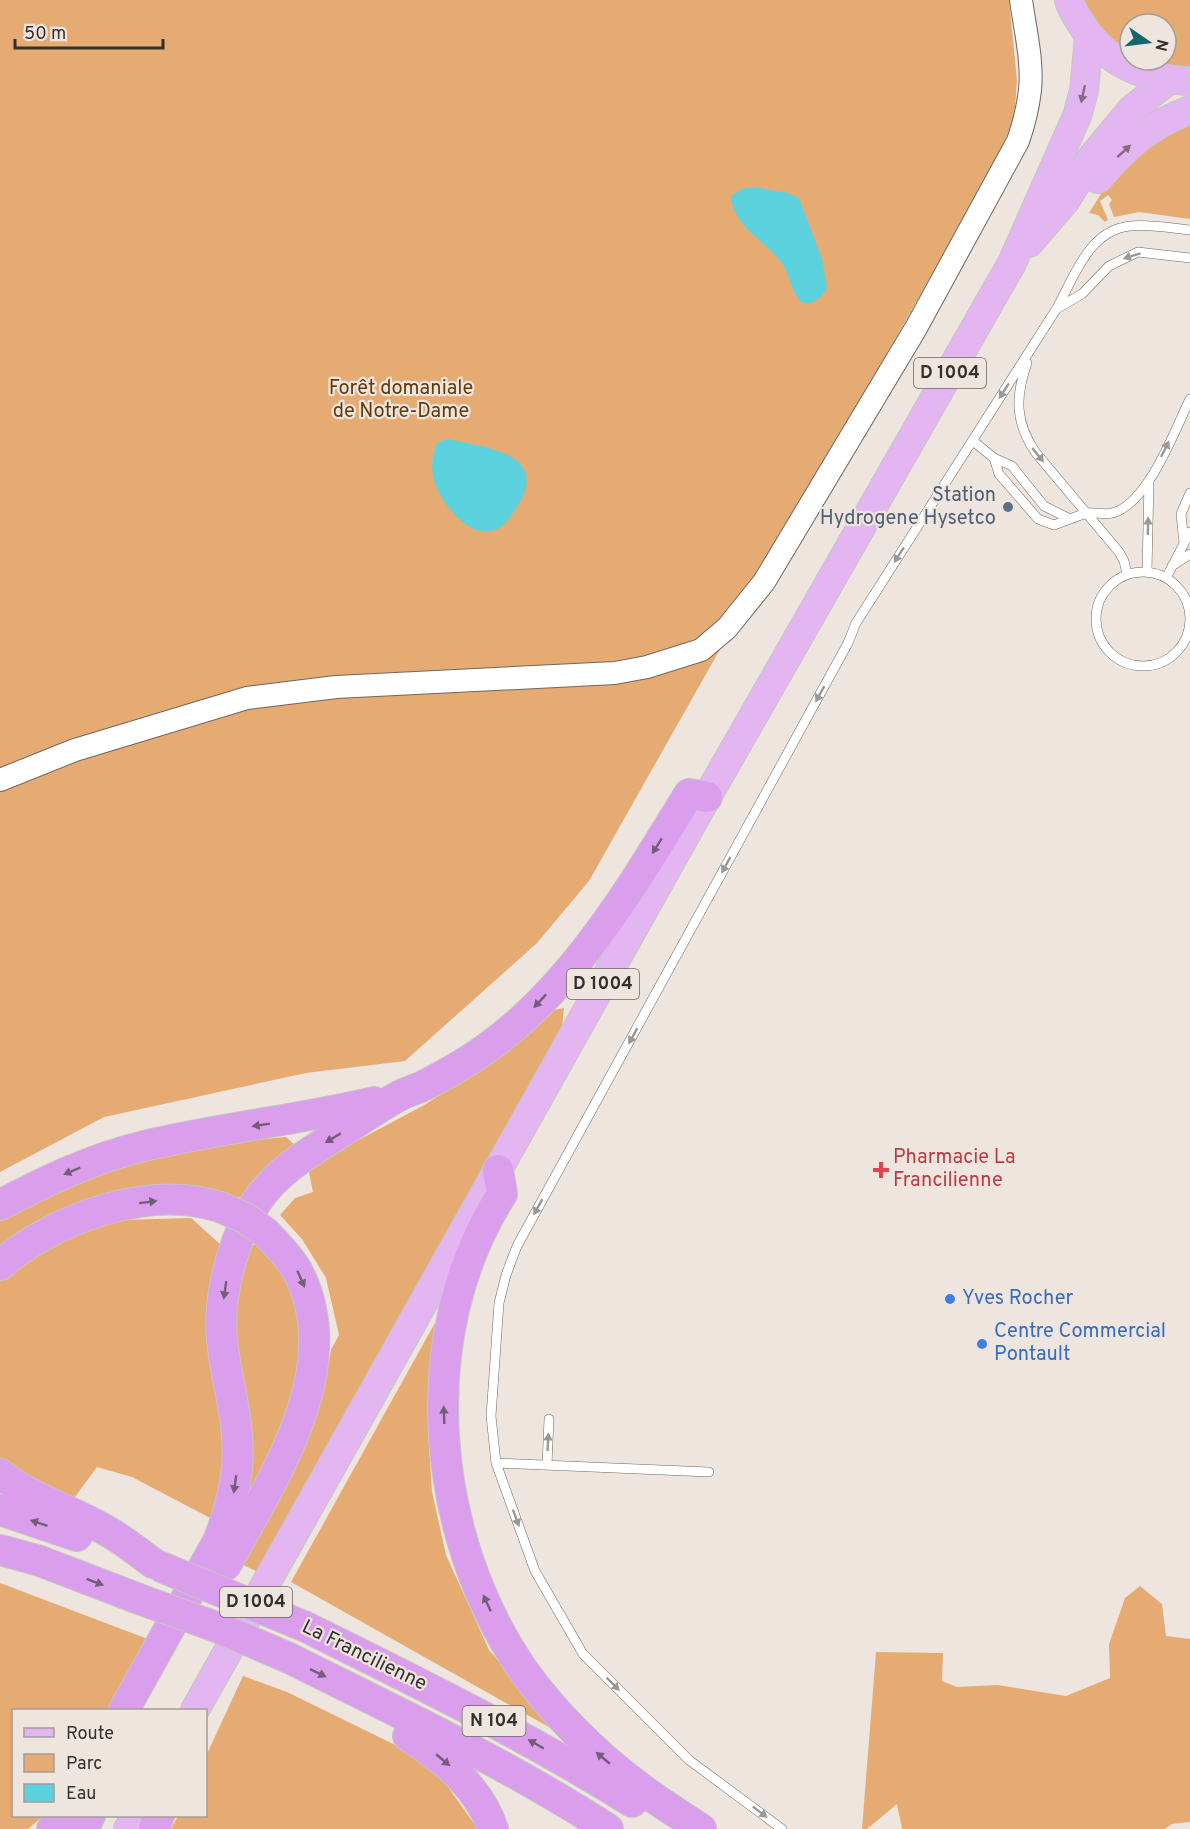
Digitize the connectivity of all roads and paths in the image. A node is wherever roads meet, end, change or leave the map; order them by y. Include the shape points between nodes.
1 (1022, 0) edge
2 (1069, 0) edge
3 (1089, 36) junction
4 (1179, 81) edge
5 (1190, 110) edge
6 (1066, 200) junction
7 (1190, 230) edge
8 (1190, 258) edge
9 (1012, 263) junction
10 (1057, 309) junction
11 (1036, 342) junction
12 (1190, 399) edge
13 (973, 441) junction
14 (994, 458) junction
15 (1149, 481) junction
16 (1190, 494) edge
17 (1087, 513) junction
18 (1070, 519) junction
19 (1190, 532) edge
20 (1184, 543) junction
21 (1190, 554) edge
22 (1170, 567) junction
23 (1147, 572) junction
24 (1127, 574) junction
25 (1166, 578) junction
26 (0, 780) edge
27 (707, 797) junction
28 (400, 1096) junction
29 (498, 1170) junction
30 (0, 1205) edge
31 (0, 1265) edge
32 (549, 1419) dead end
33 (496, 1463) junction
34 (547, 1465) junction
35 (709, 1472) dead end
36 (0, 1474) edge
37 (0, 1510) edge
38 (0, 1550) edge
39 (156, 1564) junction
40 (347, 1687) junction
41 (125, 1709) edge
42 (148, 1709) edge
43 (196, 1709) edge
44 (493, 1829) edge
45 (608, 1829) edge
46 (675, 1829) edge
47 (701, 1829) edge
48 (782, 1829) edge

1 - 26 street via 1030,88 1018,141 910,338 764,582 727,628 700,650 615,673 336,687 248,698 75,750
2 - 3 main road
3 - 4 main road via 1125,66 1146,75
3 -> 9 main road, D 1004 via 1084,91 1077,116
4 - 6 main road, D 1004 via 1132,109 1092,157
6 -> 5 main road via 1083,196 1124,149 1165,119
6 - 9 main road, D 1004
7 - 10 lane via 1130,226 1108,232 1085,254
8 -> 10 lane via 1138,252 1109,266 1082,294
9 - 27 main road, D 1004
10 - 11 lane
11 -> 13 lane
11 -> 17 lane via 1018,404 1022,429 1036,453
15 -> 12 lane
13 - 14 lane
13 -> 33 lane via 856,623 768,791 517,1246 499,1303 491,1416
14 - 18 lane via 1012,466 1044,506
14 - 18 lane via 999,474 1038,519 1054,525
15 - 17 lane via 1137,497 1117,512
23 -> 15 lane
16 - 20 lane via 1181,514
17 - 18 lane
17 - 24 lane via 1122,556
19 - 20 lane
20 - 22 lane
21 - 22 lane
22 - 25 lane
23 - 24 lane
23 - 25 lane
24 - 25 lane via 1114,581 1101,596 1096,625 1100,639 1112,655 1139,666 1170,657 1182,646 1188,631 1186,599
27 -> 28 highway via 689,794 599,933 522,1021 465,1063
27 - 29 main road, D 1004
28 -> 30 highway via 304,1118 143,1146 81,1167
28 -> 41 highway via 284,1171 258,1201 238,1241 229,1263 221,1332 237,1432 234,1491 218,1540
29 - 43 main road, D 1004
47 -> 29 highway via 593,1749 540,1691 499,1628 462,1537 446,1453 447,1347 470,1258 502,1194
31 -> 42 highway, bridge via 59,1227 108,1209 176,1199 200,1201 244,1218 266,1233 297,1270 309,1298 316,1353 309,1392 262,1498
34 -> 32 lane
33 - 34 lane
33 -> 48 lane via 535,1571 583,1654 689,1760
34 - 35 lane
36 - 39 highway via 50,1505 107,1531
39 -> 37 highway, La Francilienne / N 104
38 -> 40 highway, La Francilienne / N 104, bridge via 219,1628
46 -> 39 highway, La Francilienne / N 104, bridge via 586,1773 447,1696 306,1627
40 -> 44 highway via 454,1770 470,1788
40 - 45 highway, La Francilienne / N 104 via 487,1758

